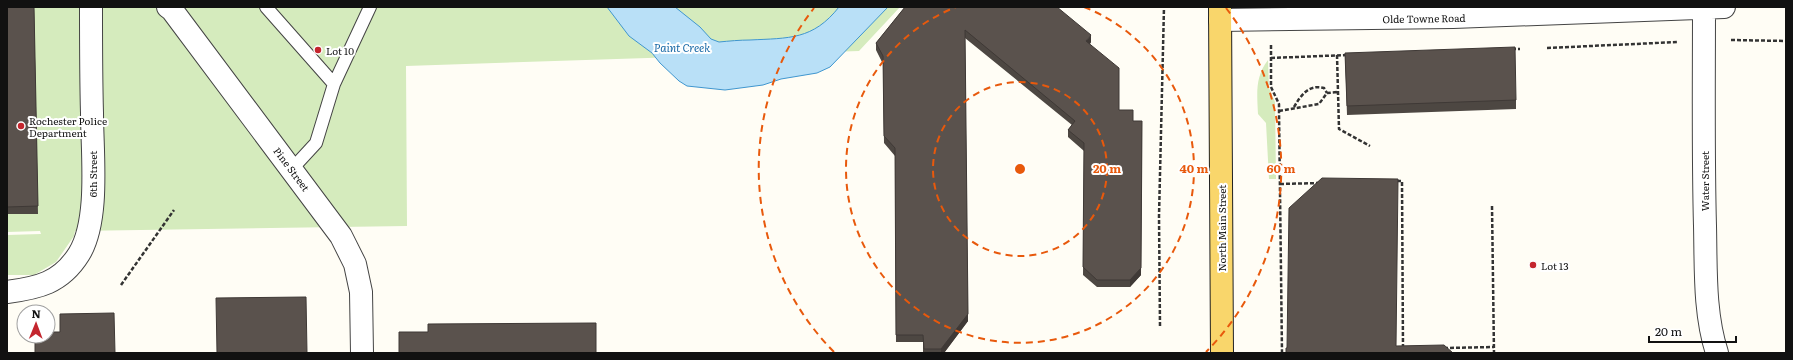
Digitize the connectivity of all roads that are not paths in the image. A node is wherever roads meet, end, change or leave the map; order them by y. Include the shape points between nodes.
1 (91, 7) edge
2 (266, 7) edge
3 (370, 7) edge
4 (1710, 7) edge
5 (172, 8) edge
6 (1220, 14) edge
7 (334, 84) junction
8 (292, 169) junction
9 (7, 292) edge
10 (362, 353) edge
11 (1222, 353) edge
12 (1717, 353) edge

1 - 9 street, 6th Street via 93,176 92,215 87,237 79,254 63,273 45,285
2 - 7 lane
3 - 7 lane
4 - 6 street, Olde Towne Road via 1453,17 1271,20
4 - 12 street, Water Street via 1706,260 1708,303
5 - 8 street, Pine Street
6 - 11 main road, North Main Street
7 - 8 lane via 316,143
8 - 10 street, Pine Street via 341,236 355,264 361,292

